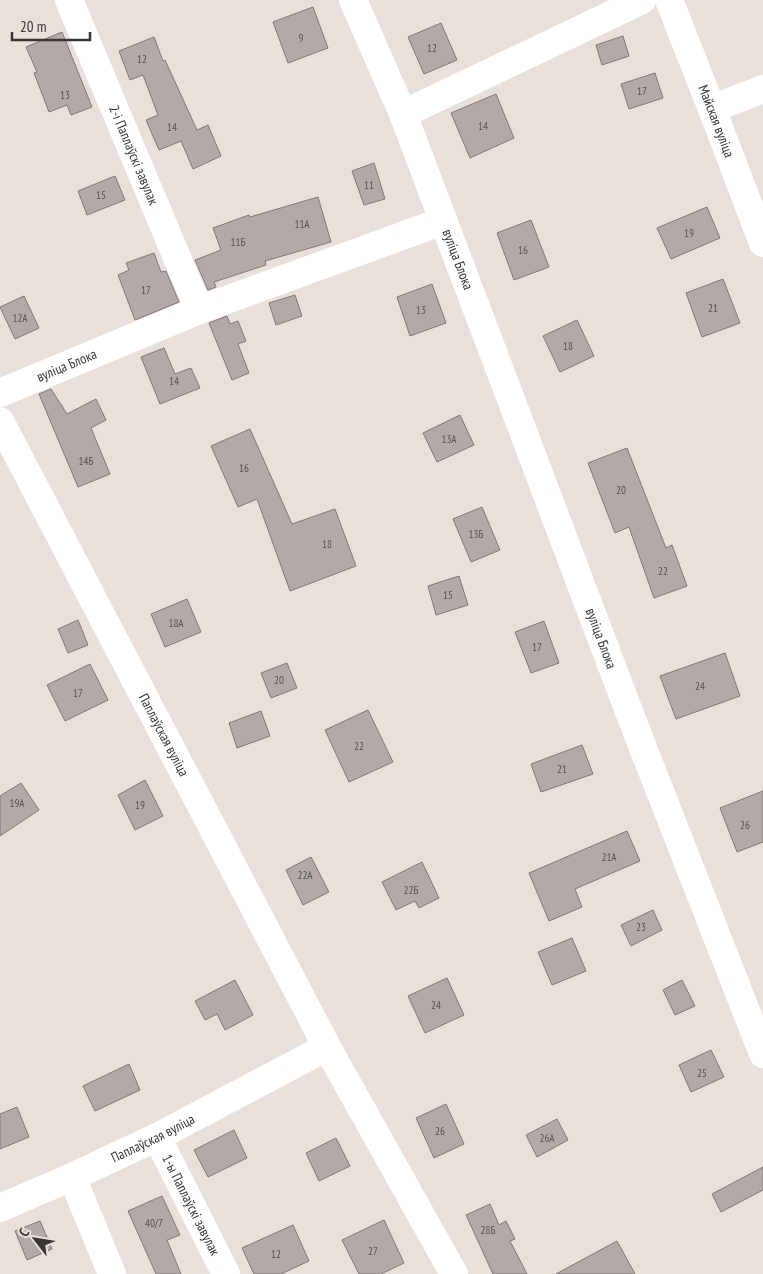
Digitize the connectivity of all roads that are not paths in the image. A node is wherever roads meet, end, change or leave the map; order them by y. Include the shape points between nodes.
1 (68, 0) edge
2 (353, 0) edge
3 (642, 0) edge
4 (669, 0) edge
5 (763, 89) edge
6 (712, 109) junction
7 (403, 114) junction
8 (444, 221) junction
9 (763, 243) edge
10 (199, 310) junction
11 (0, 393) edge
12 (0, 421) edge
13 (327, 1047) junction
14 (763, 1054) edge
15 (157, 1137) junction
16 (72, 1177) junction
17 (0, 1208) edge
18 (112, 1274) edge
19 (226, 1274) edge
20 (454, 1274) edge

1 - 10 street, 2-і Паплаўскі завулак
2 - 7 street, вуліца Блока
3 - 7 street
4 - 6 street, Майская вуліца
5 - 6 street
6 - 9 street, Майская вуліца
7 - 8 street, вуліца Блока
8 - 10 street, вуліца Блока
8 - 14 street, вуліца Блока via 636,730
10 - 11 street, вуліца Блока
12 - 13 street, Паплаўская вуліца
13 - 15 street, Паплаўская вуліца
13 - 20 street, Паплаўская вуліца
15 - 16 street, Паплаўская вуліца
15 - 19 street, 1-ы Паплаўскі завулак
16 - 17 street, Паплаўская вуліца
16 - 18 street

